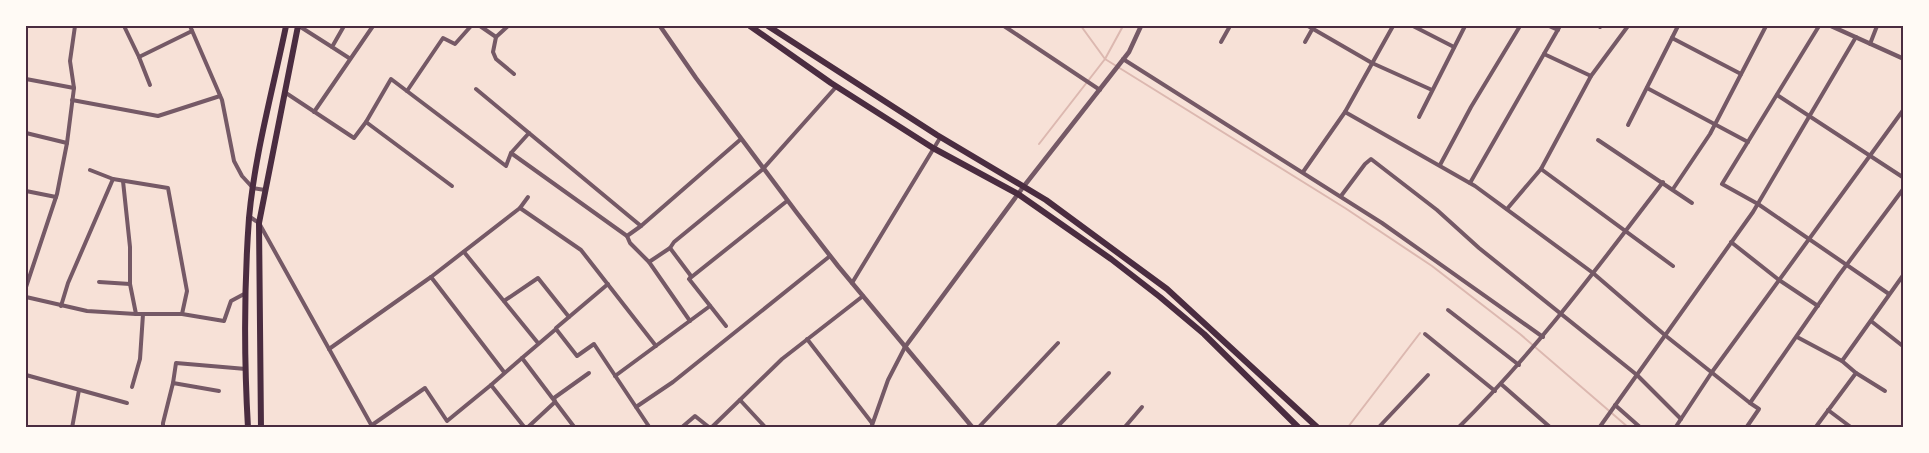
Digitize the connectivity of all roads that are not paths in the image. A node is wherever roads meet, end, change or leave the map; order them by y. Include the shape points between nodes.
1 (75, 26) edge
2 (124, 26) edge
3 (190, 26) edge
4 (286, 26) edge
5 (298, 26) edge
6 (345, 26) edge
7 (373, 26) edge
8 (471, 26) edge
9 (480, 26) edge
10 (508, 26) edge
11 (660, 26) edge
12 (750, 26) edge
13 (768, 26) edge
14 (1004, 26) edge
15 (1141, 26) edge
16 (1230, 26) edge
17 (1312, 26) edge
18 (1393, 26) edge
19 (1413, 26) edge
20 (1465, 26) edge
21 (1520, 26) edge
22 (1548, 26) edge
23 (1628, 26) edge
24 (1678, 26) edge
25 (1766, 26) edge
26 (1819, 26) edge
27 (1831, 26) edge
28 (1877, 26) edge
29 (1840, 27) edge
30 (1559, 28) edge
31 (192, 31) junction
32 (783, 36) junction
33 (496, 37) junction
34 (1857, 37) junction
35 (1672, 38) junction
36 (1221, 42) dead end
37 (1305, 42) dead end
38 (1869, 44) junction
39 (777, 45) junction
40 (332, 47) junction
41 (1454, 47) junction
42 (1544, 54) junction
43 (139, 57) junction
44 (349, 58) junction
45 (1123, 58) junction
46 (1904, 59) edge
47 (1372, 63) junction
48 (514, 74) dead end
49 (1741, 74) junction
50 (1591, 76) junction
51 (26, 79) edge
52 (150, 85) dead end
53 (837, 87) junction
54 (74, 88) junction
55 (1647, 88) junction
56 (476, 89) dead end
57 (1100, 90) junction
58 (1432, 90) junction
59 (407, 91) junction
60 (286, 93) junction
61 (1777, 95) junction
62 (220, 96) junction
63 (72, 100) junction
64 (1904, 109) edge
65 (314, 112) junction
66 (1345, 112) junction
67 (1810, 116) junction
68 (1419, 117) dead end
69 (366, 122) junction
70 (1628, 125) dead end
71 (1715, 125) junction
72 (26, 133) edge
73 (529, 133) junction
74 (940, 137) junction
75 (741, 139) junction
76 (1598, 140) dead end
77 (1748, 142) junction
78 (67, 143) junction
79 (933, 148) junction
80 (511, 153) junction
81 (1870, 154) junction
82 (1440, 165) junction
83 (764, 169) junction
84 (1541, 169) junction
85 (90, 170) dead end
86 (1303, 172) junction
87 (1904, 178) edge
88 (113, 179) junction
89 (123, 180) junction
90 (1663, 182) junction
91 (1470, 183) junction
92 (452, 186) dead end
93 (1024, 186) junction
94 (254, 188) junction
95 (1904, 188) edge
96 (1673, 189) junction
97 (265, 190) junction
98 (26, 191) edge
99 (1018, 194) junction
100 (528, 196) dead end
101 (1341, 196) junction
102 (56, 197) junction
103 (1046, 200) junction
104 (787, 201) junction
105 (1692, 203) dead end
106 (1758, 204) junction
107 (520, 208) junction
108 (1039, 209) junction
109 (1507, 209) junction
110 (250, 217) junction
111 (259, 222) junction
112 (641, 226) junction
113 (1626, 230) junction
114 (627, 236) junction
115 (1809, 240) junction
116 (1731, 242) junction
117 (670, 248) junction
118 (464, 252) junction
119 (830, 256) junction
120 (649, 262) junction
121 (1847, 264) junction
122 (1673, 266) dead end
123 (1593, 273) junction
124 (1904, 274) edge
125 (431, 277) junction
126 (689, 279) junction
127 (1779, 280) junction
128 (99, 282) dead end
129 (852, 283) junction
130 (130, 284) junction
131 (608, 284) junction
132 (1897, 284) junction
133 (26, 287) edge
134 (1904, 288) edge
135 (1167, 289) junction
136 (246, 293) junction
137 (1889, 294) junction
138 (863, 296) junction
139 (26, 297) edge
140 (1160, 297) junction
141 (504, 301) junction
142 (61, 306) junction
143 (710, 306) junction
144 (1818, 306) junction
145 (1448, 310) dead end
146 (136, 314) junction
147 (143, 314) junction
148 (182, 314) junction
149 (1562, 314) junction
150 (568, 317) junction
151 (690, 321) junction
152 (1871, 321) junction
153 (726, 326) dead end
154 (556, 329) junction
155 (1425, 334) dead end
156 (1666, 336) junction
157 (1543, 337) junction
158 (1797, 337) junction
159 (807, 339) junction
160 (1058, 343) dead end
161 (538, 344) junction
162 (656, 346) junction
163 (905, 347) junction
164 (1904, 347) edge
165 (329, 349) junction
166 (261, 358) junction
167 (522, 358) junction
168 (246, 359) junction
169 (1842, 362) junction
170 (1519, 364) junction
171 (246, 369) junction
172 (504, 372) junction
173 (1712, 372) junction
174 (589, 373) dead end
175 (1109, 373) dead end
176 (1856, 373) junction
177 (26, 375) edge
178 (1428, 375) dead end
179 (1636, 375) junction
180 (615, 376) junction
181 (174, 383) junction
182 (1501, 384) junction
183 (491, 385) junction
184 (132, 387) dead end
185 (79, 390) junction
186 (219, 391) dead end
187 (1496, 391) junction
188 (1885, 391) dead end
189 (740, 400) junction
190 (555, 402) junction
191 (127, 403) dead end
192 (1750, 403) junction
193 (1615, 405) junction
194 (636, 407) junction
195 (1142, 407) dead end
196 (1828, 410) junction
197 (1682, 419) junction
198 (872, 425) edge
199 (1309, 425) edge
200 (372, 426) edge
201 (72, 428) edge
202 (164, 428) edge
203 (248, 428) edge
204 (261, 428) edge
205 (526, 428) edge
206 (575, 428) edge
207 (650, 428) edge
208 (681, 428) edge
209 (711, 428) edge
210 (766, 428) edge
211 (973, 428) edge
212 (978, 428) edge
213 (1056, 428) edge
214 (1124, 428) edge
215 (1299, 428) edge
216 (1318, 428) edge
217 (1378, 428) edge
218 (1458, 428) edge
219 (1551, 428) edge
220 (1599, 428) edge
221 (1641, 428) edge
222 (1675, 428) edge
223 (1746, 428) edge
224 (1815, 428) edge
225 (1852, 428) edge

1 - 54 street via 70,62
2 - 43 street
3 - 31 street
4 - 94 main road
5 - 40 street
5 - 60 main road
6 - 40 street
7 - 44 street
8 - 59 street via 455,44 443,38
9 - 33 street
10 - 33 street
11 - 75 street
12 - 39 main road
13 - 32 main road
14 - 57 street
15 - 45 street
16 - 36 street
17 - 37 street
17 - 47 street
18 - 47 street
19 - 41 street
20 - 41 street
21 - 82 street
22 - 30 street
23 - 50 street
24 - 35 street
25 - 49 street
26 - 61 street
27 - 29 street
28 - 38 street
29 - 34 street
30 - 42 street
31 - 43 street
31 - 62 street
32 - 39 main road
32 - 74 main road
33 - 48 street via 496,59
34 - 38 street
34 - 67 street
35 - 49 street
35 - 55 street
38 - 46 street
39 - 53 main road
40 - 44 street
41 - 58 street
42 - 50 street
42 - 91 street
43 - 52 street
44 - 65 street
45 - 57 street
45 - 86 street
47 - 58 street
47 - 66 street
49 - 71 street
50 - 84 street
51 - 54 street
53 - 79 main road
53 - 83 street
54 - 63 street
55 - 70 street
55 - 71 street
56 - 73 street
57 - 93 street
58 - 68 street
59 - 69 street via 391,79
59 - 80 street via 506,166
60 - 65 street
60 - 97 main road
61 - 67 street
61 - 77 street
62 - 63 street via 158,116
62 - 94 street via 234,161
63 - 78 street
64 - 81 street
65 - 69 street via 354,138
66 - 82 street
66 - 86 street
67 - 81 street
67 - 106 street
69 - 92 street
71 - 77 street
71 - 96 street
72 - 78 street
73 - 80 street
73 - 112 street
74 - 79 street
74 - 93 main road
75 - 83 street
75 - 112 street
76 - 90 street
77 - 106 street via 1722,184
78 - 102 street
79 - 99 main road
79 - 129 street
80 - 114 street
81 - 87 street
81 - 115 street
82 - 91 street
83 - 104 street
83 - 117 street
84 - 109 street
84 - 113 street
85 - 88 street
86 - 101 street
88 - 89 street
88 - 142 street
89 - 130 street
89 - 148 street via 168,188 187,291
90 - 96 street
90 - 113 street
91 - 109 street
93 - 99 street
93 - 103 main road
94 - 97 street
94 - 110 main road
95 - 121 street
96 - 105 street
97 - 111 main road
98 - 102 street
99 - 108 main road
99 - 163 street
100 - 107 street
101 - 149 street via 1371,159
101 - 157 street
102 - 133 street
103 - 108 main road
103 - 135 main road
104 - 119 street
104 - 126 street
106 - 115 street
106 - 116 street
107 - 118 street
107 - 131 street via 581,250
108 - 140 main road
109 - 123 street
110 - 111 street
110 - 136 main road
111 - 165 street
111 - 166 main road
112 - 114 street
113 - 122 street
113 - 123 street
114 - 120 street
115 - 121 street
115 - 127 street
116 - 127 street
116 - 156 street
117 - 120 street
117 - 126 street via 691,276
118 - 125 street
118 - 141 street
119 - 129 street
119 - 194 street
120 - 151 street
121 - 137 street
121 - 144 street
123 - 149 street
123 - 156 street
124 - 132 street
125 - 165 street
125 - 172 street
126 - 143 street
127 - 144 street
127 - 173 street
128 - 130 street
129 - 138 street
130 - 146 street
131 - 150 street
131 - 162 street
132 - 134 street
132 - 137 street
135 - 140 main road
135 - 199 main road
136 - 148 street via 231,301 224,321
136 - 168 main road
137 - 152 street
138 - 159 street
138 - 163 street
139 - 142 street
140 - 215 main road via 1204,334
141 - 150 street via 537,278
141 - 161 street
142 - 146 street
143 - 151 street
143 - 153 street
144 - 158 street
145 - 170 street
146 - 147 street
147 - 148 street
147 - 184 street via 140,359
149 - 157 street
149 - 179 street
150 - 154 street
151 - 162 street
152 - 164 street
152 - 169 street
154 - 161 street
154 - 180 street via 577,356 594,344
155 - 187 street
156 - 173 street
156 - 179 street
157 - 170 street
158 - 169 street
158 - 192 street
159 - 189 street
159 - 198 street
160 - 212 street
161 - 167 street
162 - 180 street
163 - 198 street
163 - 211 street
165 - 200 street
166 - 168 main road
166 - 204 main road
167 - 172 street
167 - 190 street
168 - 171 main road
169 - 176 street
170 - 182 street
171 - 181 street via 176,363
171 - 203 main road
172 - 183 street
173 - 192 street
173 - 197 street
174 - 190 street via 554,398
175 - 213 street
176 - 188 street
176 - 196 street
177 - 185 street
178 - 217 street
179 - 193 street
179 - 197 street
180 - 194 street
181 - 186 street
181 - 202 street
182 - 187 street
182 - 219 street
183 - 200 street via 447,421 425,388
183 - 205 street
185 - 191 street
185 - 201 street
187 - 218 street
189 - 209 street
189 - 210 street
190 - 205 street
190 - 206 street
192 - 223 street via 1759,409
193 - 220 street
193 - 221 street
194 - 207 street
195 - 214 street
196 - 224 street
196 - 225 street
197 - 222 street
199 - 216 main road
208 - 209 street via 695,416

